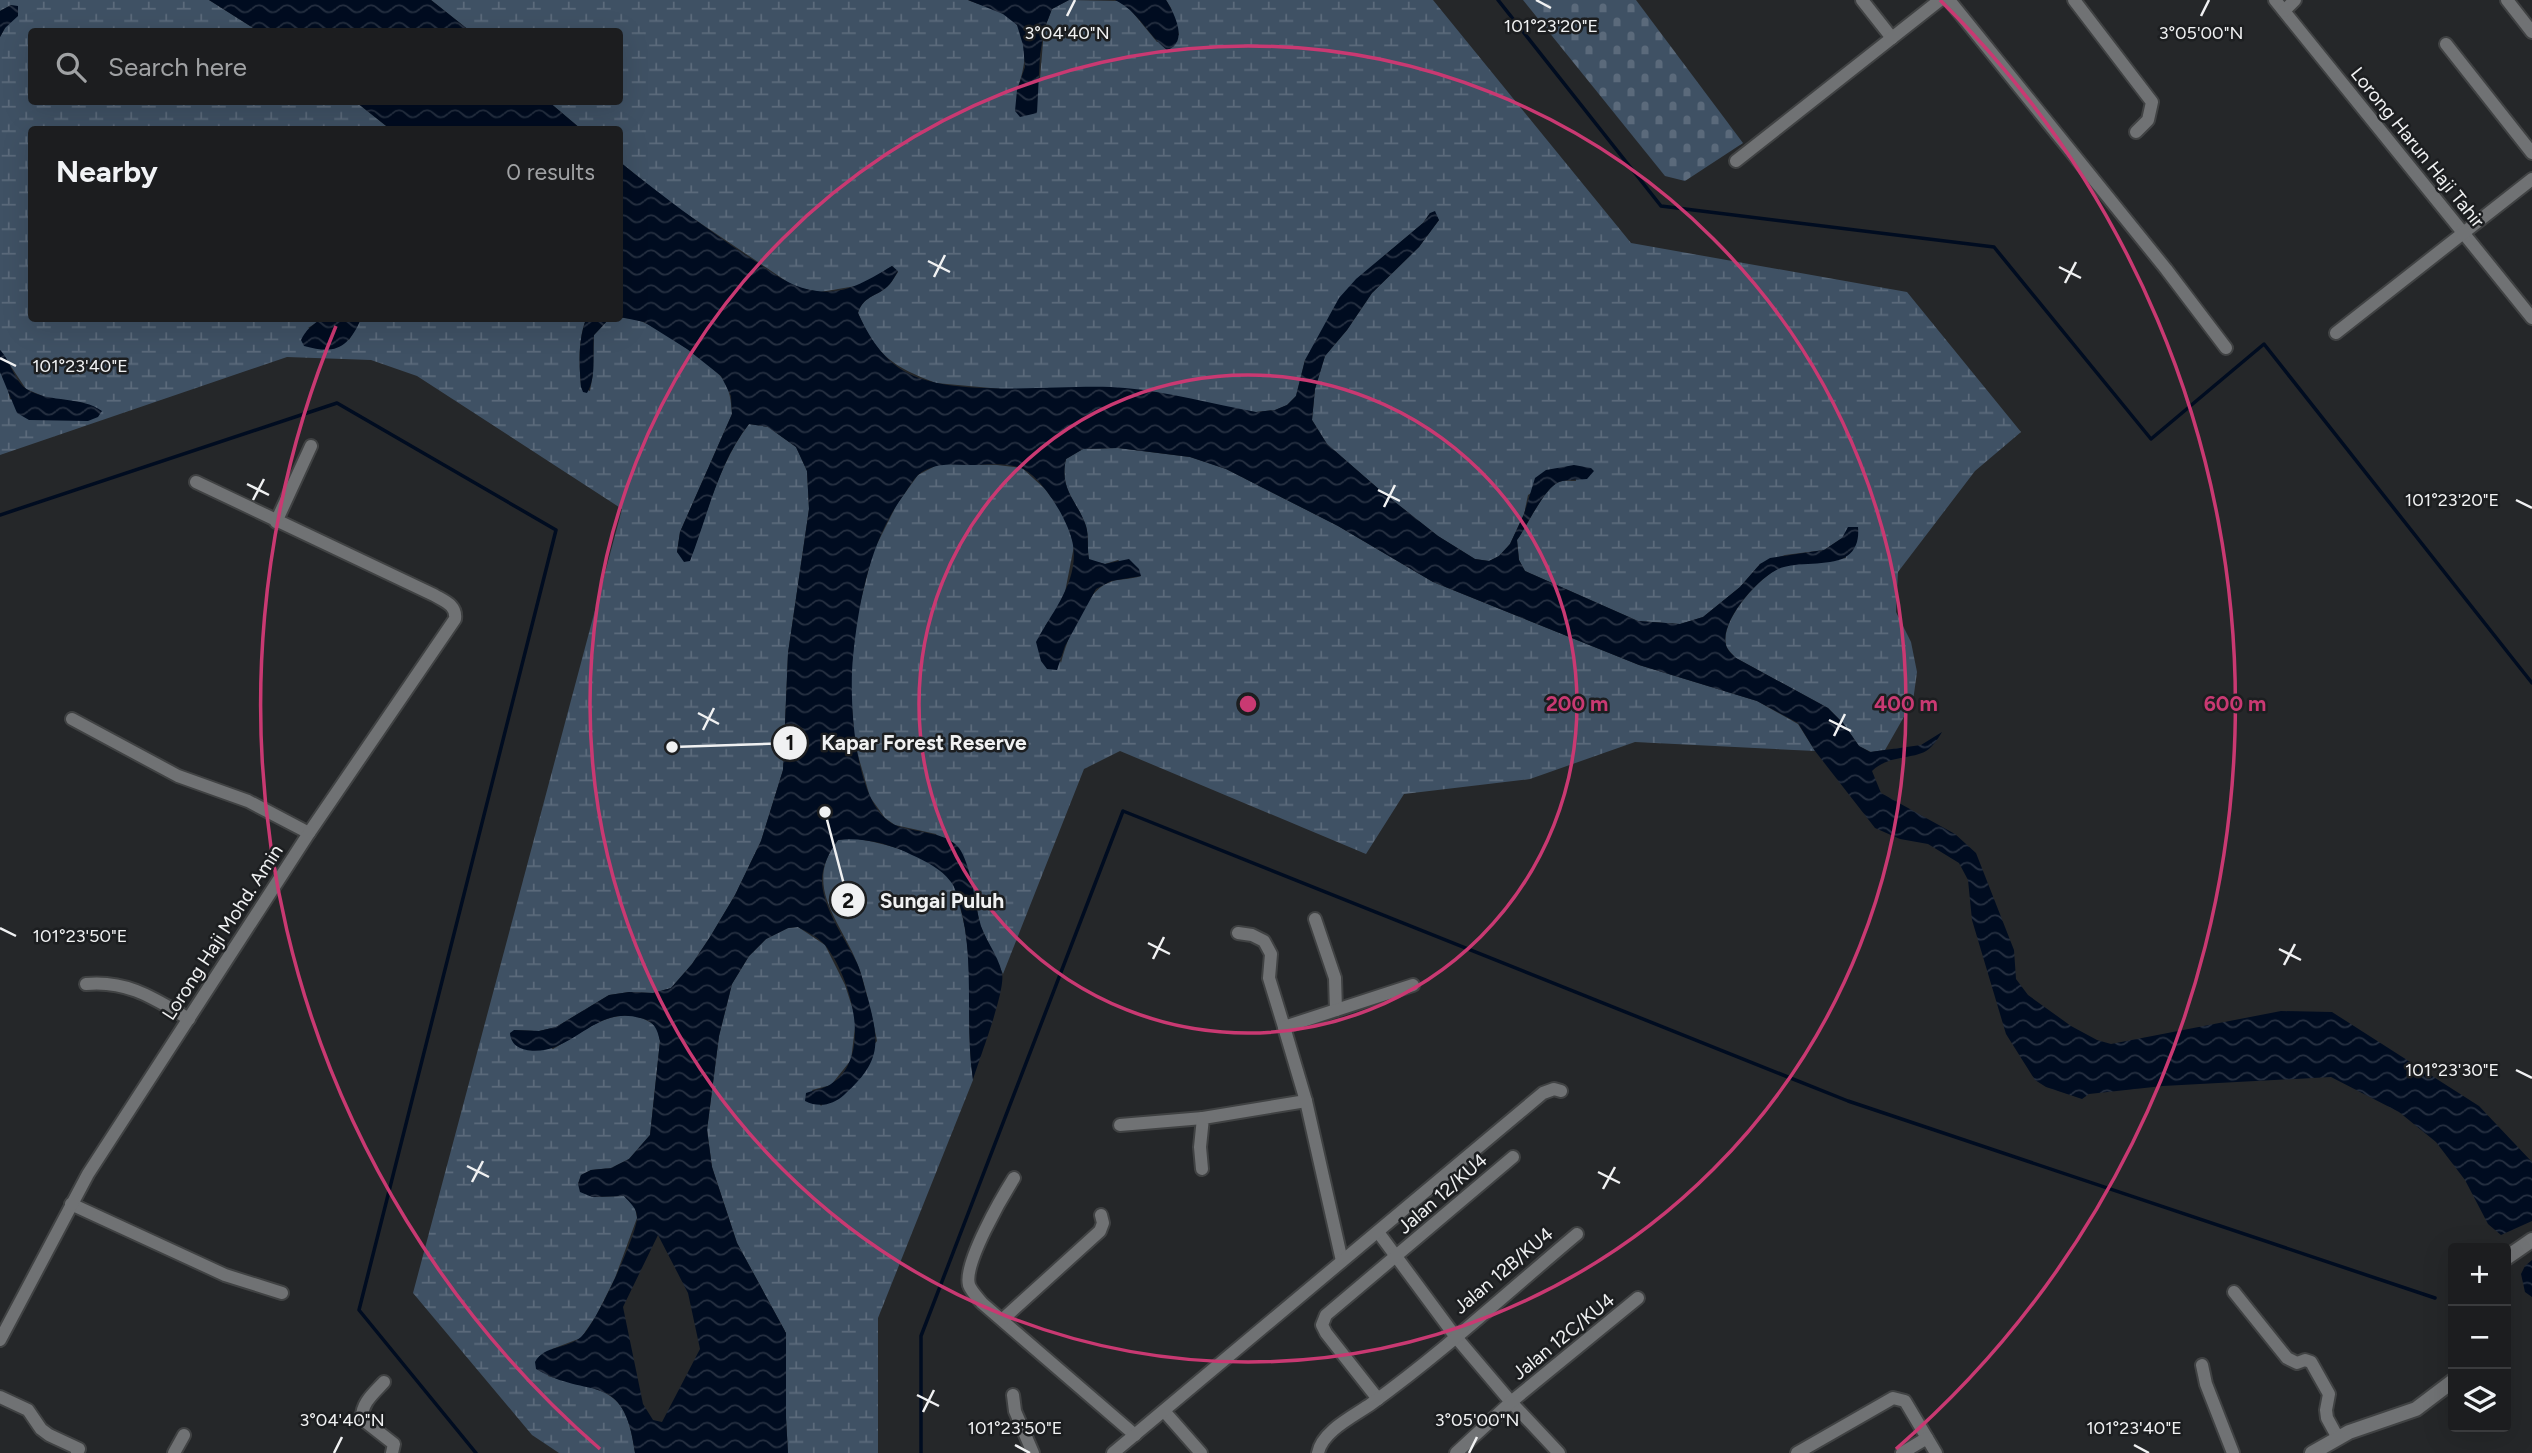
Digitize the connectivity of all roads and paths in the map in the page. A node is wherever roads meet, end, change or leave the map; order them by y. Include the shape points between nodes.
1 (1862, 0) edge
2 (1940, 0) edge
3 (1949, 0) edge
4 (2074, 0) edge
5 (2275, 0) edge
6 (2295, 0) edge
7 (2507, 0) edge
8 (2284, 11) junction
9 (2532, 32) edge
10 (1892, 38) junction
11 (2446, 44) dead end
12 (2136, 131) dead end
13 (2532, 153) edge
14 (1736, 161) dead end
15 (2532, 179) edge
16 (2464, 234) junction
17 (2532, 318) edge
18 (2336, 333) dead end
19 (2226, 348) dead end
20 (311, 446) dead end
21 (196, 482) dead end
22 (276, 522) junction
23 (72, 719) dead end
24 (309, 833) junction
25 (1315, 919) dead end
26 (1238, 933) dead end
27 (86, 984) dead end
28 (1413, 985) dead end
29 (1336, 1010) junction
30 (189, 1018) junction
31 (1284, 1027) junction
32 (1561, 1091) dead end
33 (1306, 1101) junction
34 (1203, 1118) junction
35 (1120, 1125) dead end
36 (1513, 1157) dead end
37 (1202, 1169) dead end
38 (1013, 1178) dead end
39 (71, 1204) junction
40 (1101, 1215) dead end
41 (1378, 1232) junction
42 (1577, 1234) dead end
43 (2532, 1240) edge
44 (2511, 1255) edge
45 (1396, 1258) junction
46 (1342, 1261) junction
47 (282, 1293) dead end
48 (2234, 1293) dead end
49 (1638, 1298) dead end
50 (1003, 1319) junction
51 (1455, 1336) junction
52 (0, 1339) edge
53 (2202, 1365) dead end
54 (384, 1382) dead end
55 (2448, 1385) edge
56 (1013, 1395) dead end
57 (0, 1397) edge
58 (1378, 1399) junction
59 (1511, 1402) junction
60 (1164, 1411) junction
61 (184, 1435) dead end
62 (1135, 1435) junction
63 (1927, 1438) junction
64 (2338, 1438) junction
65 (77, 1453) edge
66 (174, 1453) edge
67 (392, 1453) edge
68 (1032, 1453) edge
69 (1113, 1453) edge
70 (1201, 1453) edge
71 (1318, 1453) edge
72 (1456, 1453) edge
73 (1559, 1453) edge
74 (1797, 1453) edge
75 (1902, 1453) edge
76 (1936, 1453) edge
77 (2233, 1453) edge
78 (2312, 1453) edge

1 - 10 street
2 - 10 street
3 - 19 street
4 - 12 street via 2152,102 2148,120
5 - 8 street, Lorong Harun Haji Tahir
6 - 8 street
7 - 9 street
8 - 16 street, Lorong Harun Haji Tahir
10 - 14 street
11 - 13 street
15 - 16 street
16 - 17 street, Lorong Harun Haji Tahir
16 - 18 street
20 - 22 street
21 - 22 street, Lorong Haji Mohd. Amin
22 - 24 street, Lorong Haji Mohd. Amin via 399,577 456,612
23 - 24 street via 178,776 248,801
24 - 30 street, Lorong Haji Mohd. Amin
25 - 29 street via 1335,978
26 - 31 street via 1264,942 1271,954 1269,978
27 - 30 street via 119,984
28 - 29 street
29 - 31 street
30 - 39 street, Lorong Haji Mohd. Amin
31 - 33 street
32 - 41 street via 1543,1093
33 - 34 street
33 - 46 street
34 - 35 street
34 - 37 street
36 - 45 street, Jalan 12/KU4
38 - 50 street via 990,1217 969,1272 969,1285 982,1303
39 - 47 street via 225,1275
39 - 52 street, Lorong Haji Mohd. Amin
40 - 50 street via 1100,1231
41 - 45 street
41 - 46 street
42 - 51 street, Jalan 12B/KU4
43 - 44 street
45 - 51 street
45 - 58 street, Jalan 12/KU4 via 1326,1315 1322,1325
46 - 60 street
48 - 64 street via 2287,1358 2311,1362 2329,1394 2327,1418
49 - 59 street, Jalan 12C/KU4
50 - 62 street
51 - 58 street, Jalan 12B/KU4
51 - 59 street
53 - 77 street
54 - 67 street via 367,1400 362,1419 388,1437 394,1444
55 - 64 street via 2416,1409
56 - 68 street
57 - 65 street via 27,1410 41,1429 79,1449
58 - 71 street, Jalan 12B/KU4 via 1324,1437
59 - 72 street, Jalan 12C/KU4
59 - 73 street
60 - 62 street
60 - 70 street
61 - 66 street
62 - 69 street
63 - 74 street via 1905,1401 1893,1398
63 - 75 street
63 - 76 street
64 - 78 street

